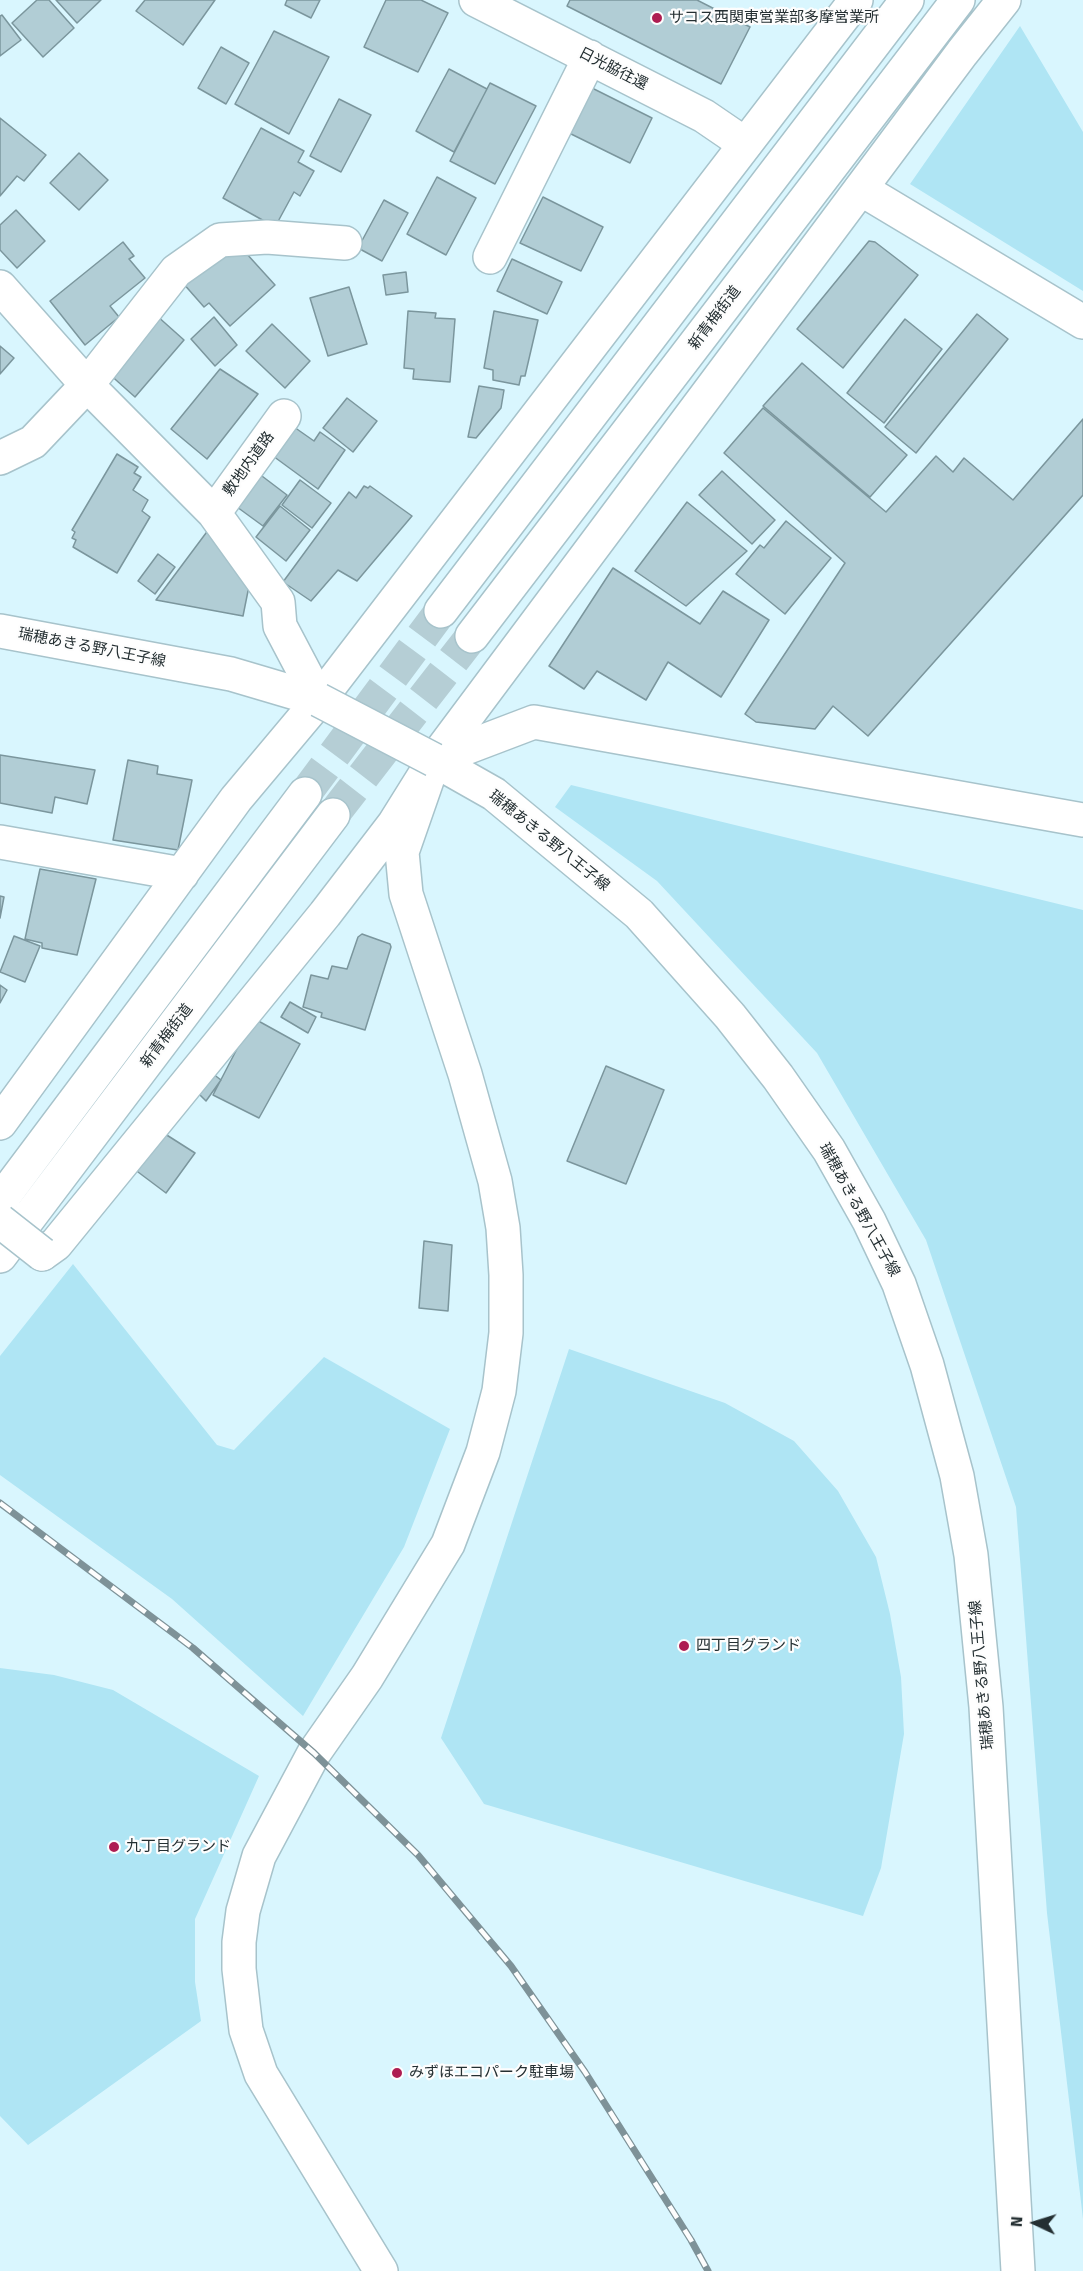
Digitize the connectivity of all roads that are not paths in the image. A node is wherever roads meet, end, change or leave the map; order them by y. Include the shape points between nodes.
1 (476, 0) edge
2 (856, 0) edge
3 (907, 0) edge
4 (958, 0) edge
5 (1004, 0) edge
6 (590, 57) junction
7 (745, 144) junction
8 (861, 189) junction
9 (345, 243) dead end
10 (490, 257) dead end
11 (0, 287) edge
12 (1083, 322) edge
13 (87, 386) junction
14 (284, 416) dead end
15 (0, 458) edge
16 (214, 513) junction
17 (441, 611) tunnel mouth
18 (0, 631) edge
19 (472, 636) tunnel mouth
20 (319, 700) junction
21 (434, 760) junction
22 (304, 794) tunnel mouth
23 (333, 815) tunnel mouth
24 (1083, 820) edge
25 (0, 842) edge
26 (182, 874) junction
27 (0, 1123) edge
28 (0, 1201) edge
29 (0, 1221) edge
30 (0, 1256) edge
31 (381, 2271) edge
32 (1018, 2271) edge

1 - 6 main road, 日光脇往還
2 - 7 main road
3 - 17 main road
4 - 19 main road, 新青梅街道
5 - 8 main road
6 - 7 main road, 日光脇往還 via 704,116
6 - 10 main road
7 - 20 main road
8 - 12 main road
8 - 21 main road
9 - 13 main road via 267,237 220,240 176,271
11 - 13 main road
13 - 15 main road via 33,442
13 - 16 main road
14 - 16 main road, 敷地内道路
16 - 20 main road via 278,602 280,626
18 - 20 main road, 瑞穂あきる野八王子線 via 231,674
20 - 21 main road, 瑞穂あきる野八王子線, bridge
20 - 26 main road via 236,799
21 - 24 main road via 534,722
21 - 29 main road, bridge via 394,824 326,914 56,1244 42,1254
21 - 31 main road via 402,852 406,894 465,1074 495,1181 506,1275 506,1333 499,1391 483,1452 448,1544 367,1677 314,1754 259,1856 243,1911 239,1942 246,2030 261,2074
21 - 32 main road, 瑞穂あきる野八王子線 via 494,794 639,914 730,1016 828,1150 899,1284 927,1365 957,1476 974,1576 986,1707
22 - 28 main road
23 - 30 main road, 新青梅街道
25 - 26 main road
26 - 27 main road

